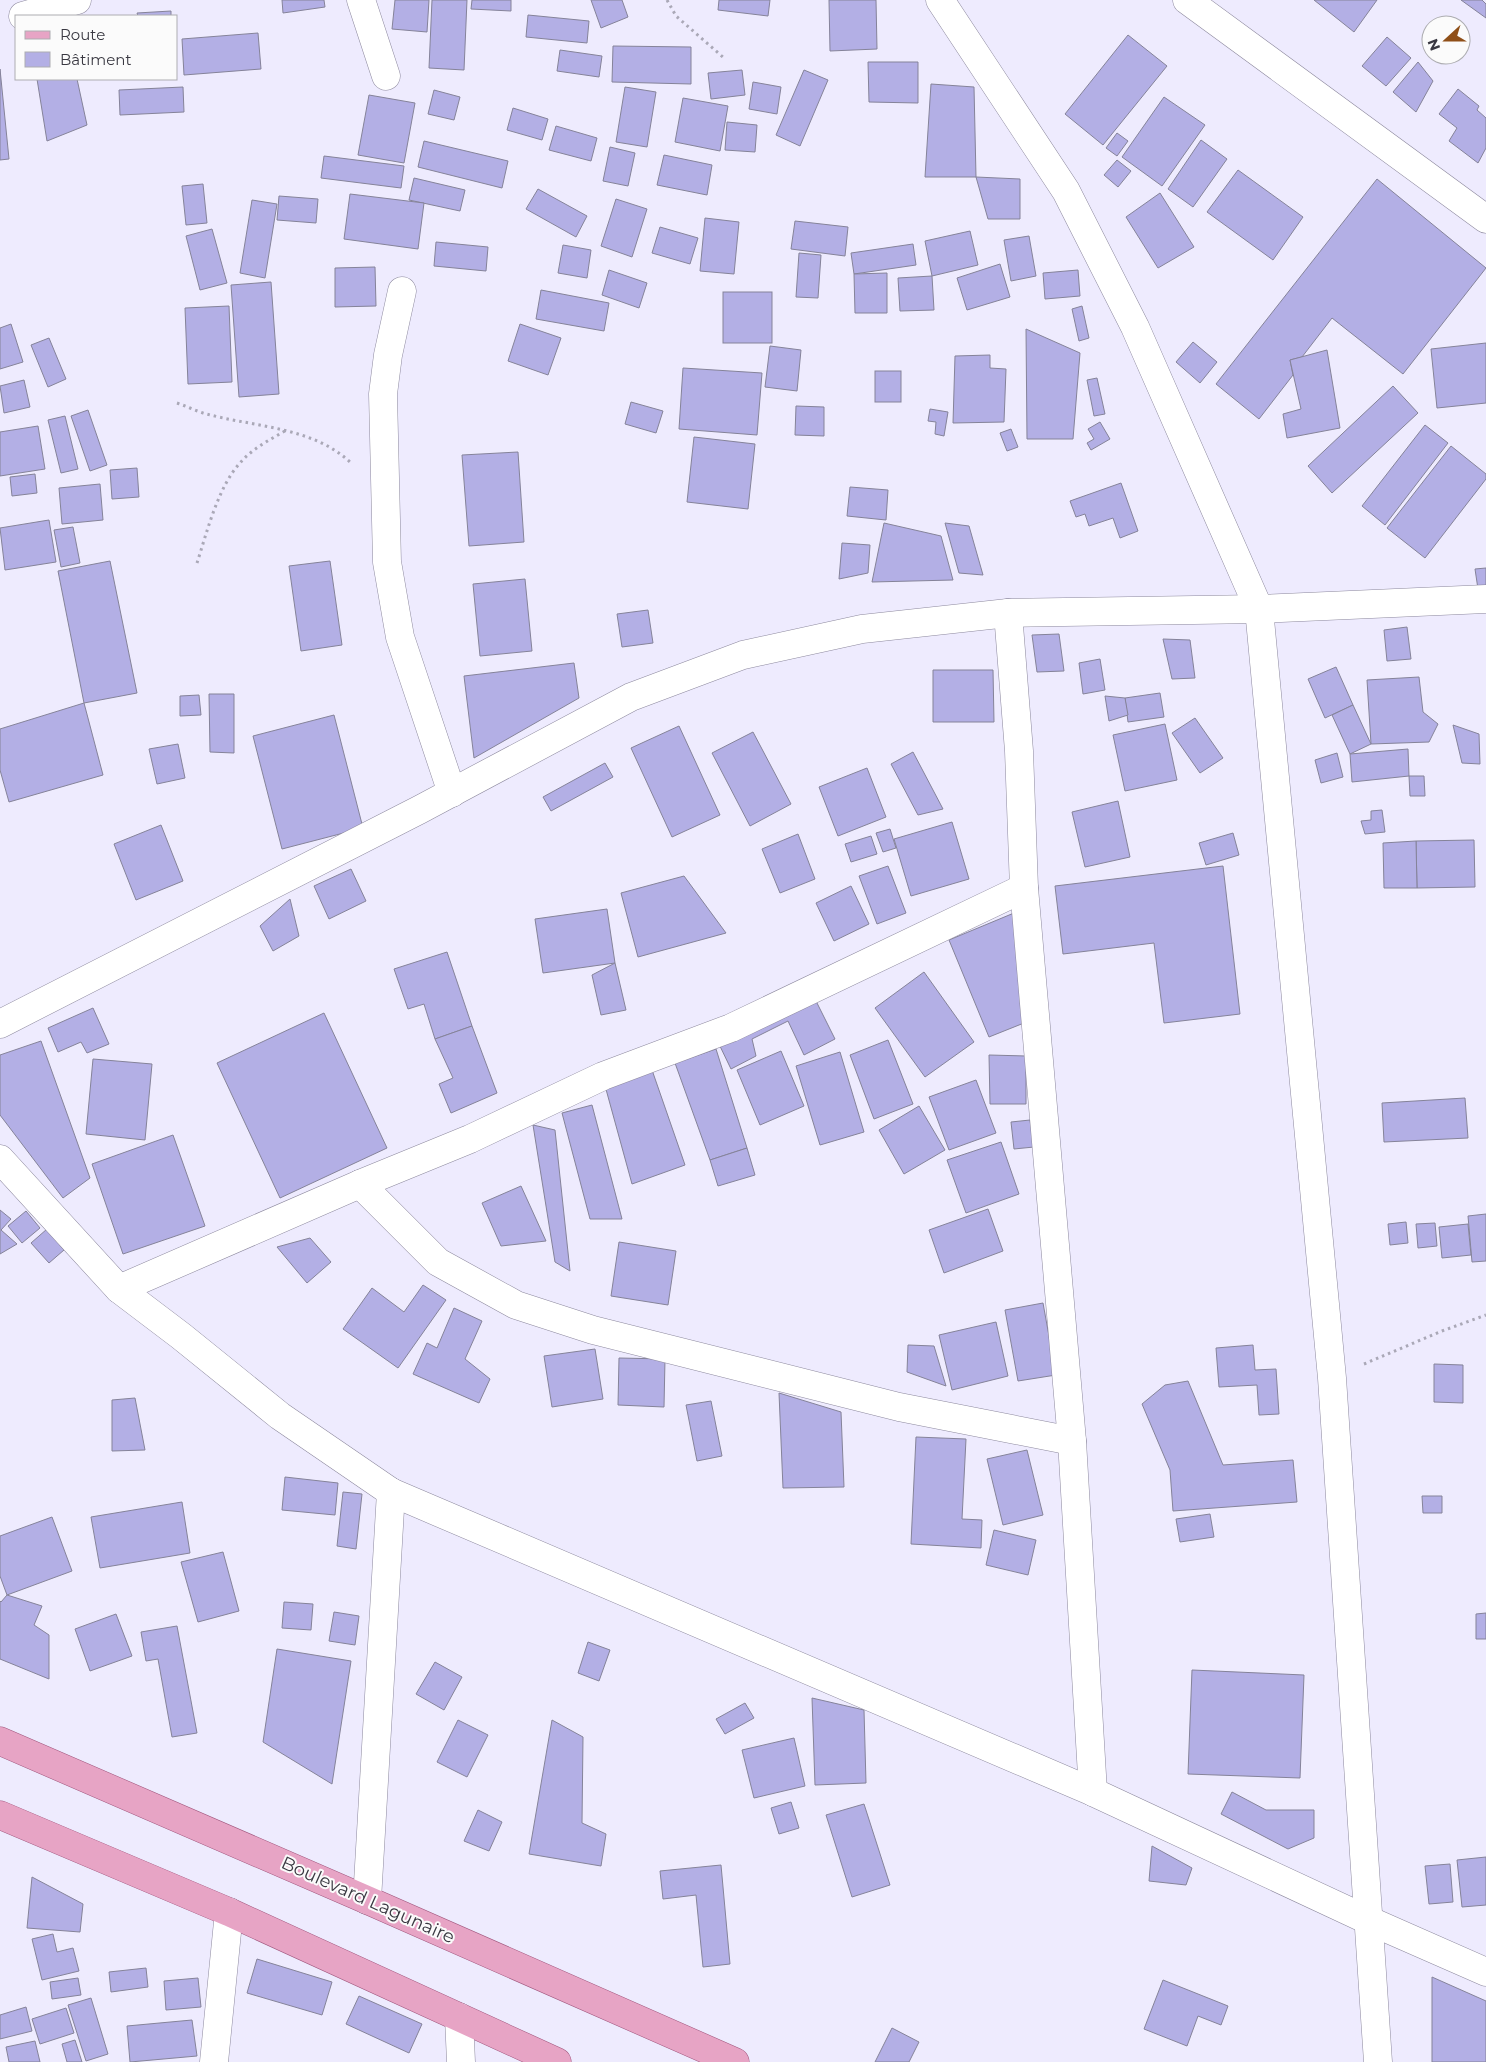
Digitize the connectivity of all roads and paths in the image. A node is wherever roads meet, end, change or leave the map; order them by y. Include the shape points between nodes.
1 (76, 0) edge
2 (361, 0) edge
3 (667, 0) edge
4 (940, 0) edge
5 (1187, 0) edge
6 (26, 15) edge
7 (15, 18) edge
8 (0, 23) edge
9 (724, 58) dead end
10 (386, 76) dead end
11 (1486, 219) edge
12 (402, 291) dead end
13 (177, 403) dead end
14 (285, 431) junction
15 (355, 467) dead end
16 (197, 563) dead end
17 (1486, 599) edge
18 (1259, 609) junction
19 (1008, 613) junction
20 (452, 792) junction
21 (1024, 888) junction
22 (0, 1024) edge
23 (0, 1159) edge
24 (360, 1184) junction
25 (119, 1289) junction
26 (1486, 1315) edge
27 (1332, 1378) junction
28 (1072, 1441) junction
29 (391, 1492) junction
30 (0, 1742) edge
31 (1093, 1792) junction
32 (0, 1815) edge
33 (367, 1900) junction
34 (229, 1912) junction
35 (1370, 1921) junction
36 (1486, 1972) edge
37 (459, 2017) junction
38 (214, 2062) edge
39 (461, 2062) edge
40 (556, 2062) edge
41 (735, 2062) edge
42 (1378, 2062) edge

1 - 6 street
2 - 10 street
3 - 9 path via 676,16
4 - 18 street via 1066,191 1135,327
5 - 11 street
7 - 8 street
12 - 20 street via 383,394 387,562 400,637
13 - 14 path via 202,413
14 - 15 path via 340,452
14 - 16 path via 240,463 223,490
17 - 18 street
18 - 19 street
18 - 27 street
19 - 20 street via 862,629 743,655 631,697
19 - 21 street via 1019,751
20 - 22 street
21 - 24 street via 731,1028 603,1076 470,1139
21 - 28 street
23 - 25 street
24 - 25 street
24 - 28 street via 438,1262 516,1305 593,1330 898,1407
25 - 29 street via 280,1416
26 - 27 path
27 - 35 street
28 - 31 street
29 - 31 street
29 - 33 street
30 - 33 main road, Boulevard Lagunaire
31 - 35 street
32 - 34 main road
33 - 41 main road, Boulevard Lagunaire
34 - 37 main road
34 - 38 street
35 - 36 street
35 - 42 street
37 - 39 street
37 - 40 main road

